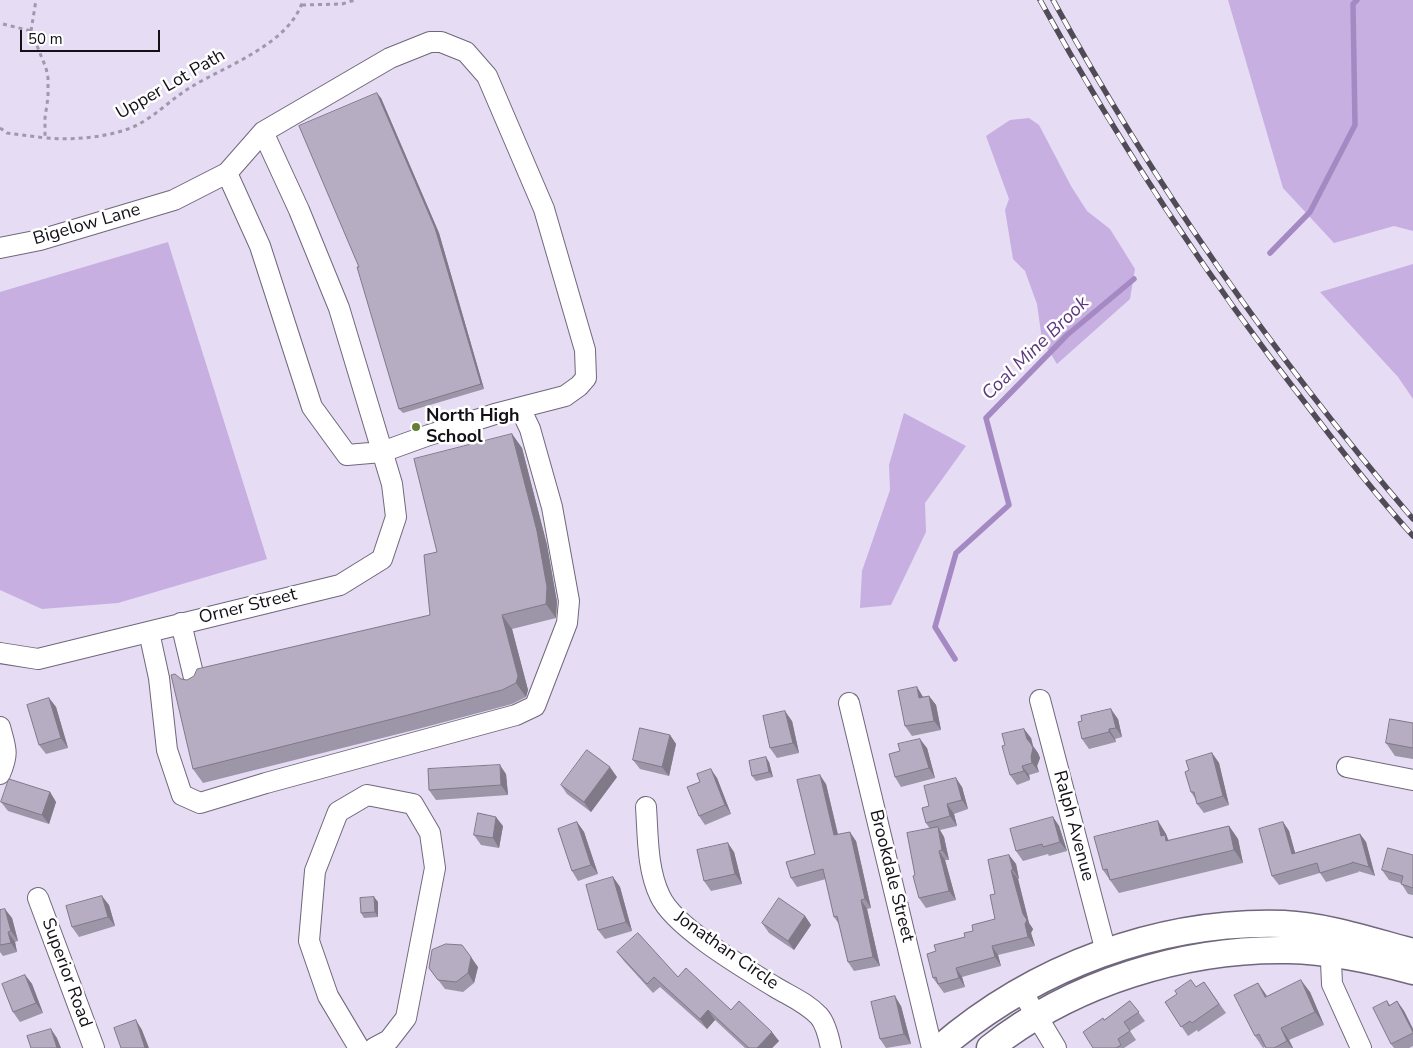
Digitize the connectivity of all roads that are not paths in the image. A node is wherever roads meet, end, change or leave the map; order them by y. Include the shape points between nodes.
1 (263, 132) junction
2 (227, 173) junction
3 (0, 248) edge
4 (520, 408) junction
5 (382, 452) junction
6 (181, 624) junction
7 (149, 632) junction
8 (0, 653) edge
9 (195, 682) edge
10 (1040, 700) dead end
11 (849, 703) dead end
12 (0, 727) edge
13 (1347, 767) dead end
14 (0, 774) edge
15 (1413, 780) edge
16 (646, 807) dead end
17 (38, 898) dead end
18 (1330, 942) junction
19 (1106, 952) junction
20 (1413, 952) edge
21 (1413, 971) edge
22 (1021, 990) junction
23 (1038, 1017) junction
24 (94, 1048) edge
25 (359, 1048) edge
26 (374, 1048) edge
27 (831, 1048) edge
28 (932, 1048) edge
29 (940, 1048) edge
30 (990, 1048) edge
31 (1056, 1048) edge
32 (1361, 1048) edge

1 - 2 street
1 - 4 street via 390,58 430,42 442,42 466,52 487,76 544,209 585,350 586,378 579,386 566,396
1 - 5 street, Orner Street via 339,308
2 - 3 street, Bigelow Lane via 174,200 40,240
2 - 5 street via 260,246 312,407 347,455
4 - 5 street
4 - 7 street via 530,429 552,507 569,602 567,624 535,706 516,715 200,803 182,794 167,750 159,678
5 - 6 street, Orner Street via 392,484 396,517 382,559 340,585
6 - 7 street, Orner Street
6 - 9 street
7 - 8 street, Orner Street via 38,658
10 - 19 street, Ralph Avenue
11 - 28 street, Brookdale Street
12 - 14 street via 7,752
13 - 15 street
16 - 27 street, Jonathan Circle via 651,864 659,895 667,909 724,954 808,1006 820,1018
17 - 24 street, Superior Road
18 - 19 main road via 1286,924 1222,925 1163,935
18 - 20 main road
18 - 21 main road via 1357,958
18 - 23 main road via 1290,950 1222,954 1122,976
18 - 32 street via 1332,984
19 - 22 main road
22 - 23 street
22 - 29 main road via 963,1028
23 - 30 main road
23 - 31 street
25 - 26 street via 328,996 309,941 315,871 338,812 367,795 414,804 430,832 435,868 406,1018 389,1040

